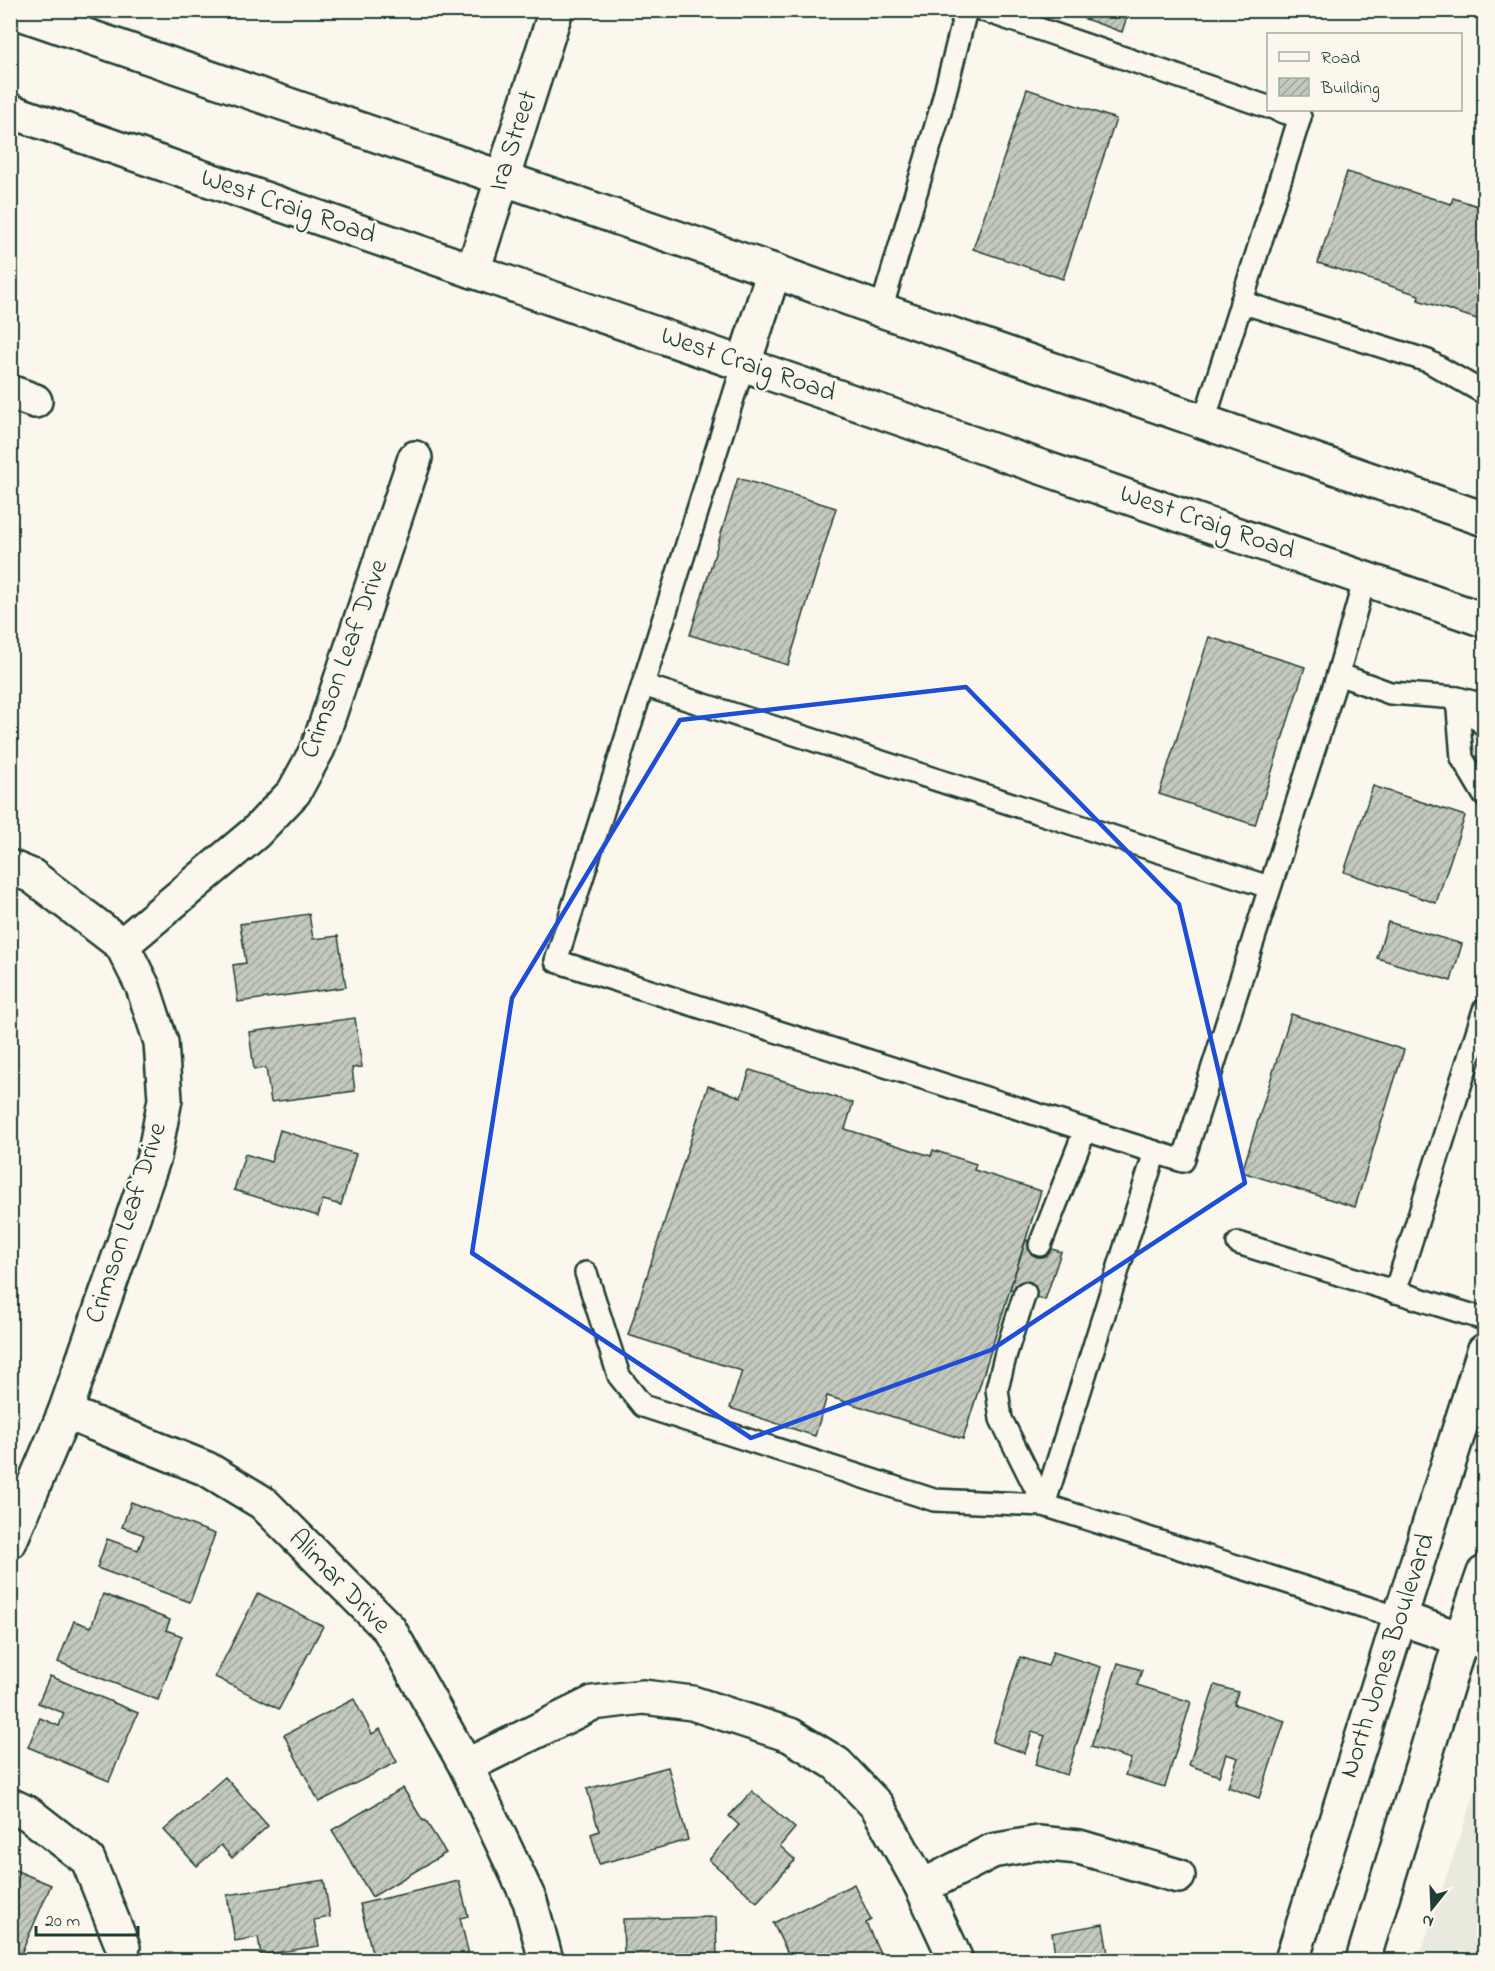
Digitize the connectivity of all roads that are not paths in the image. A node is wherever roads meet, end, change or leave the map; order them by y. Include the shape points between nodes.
1 (10, 10) edge
2 (556, 10) edge
3 (966, 10) edge
4 (983, 10) edge
5 (1267, 106) edge
6 (10, 111) edge
7 (1279, 111) edge
8 (503, 178) junction
9 (473, 271) junction
10 (774, 271) junction
11 (1241, 302) junction
12 (881, 310) junction
13 (744, 363) junction
14 (1485, 393) edge
15 (1204, 421) junction
16 (415, 458) dead end
17 (1485, 519) edge
18 (1365, 578) junction
19 (1485, 620) edge
20 (1338, 674) junction
21 (643, 685) junction
22 (1457, 698) junction
23 (1485, 705) edge
24 (1485, 725) edge
25 (1485, 795) edge
26 (10, 867) edge
27 (1269, 887) junction
28 (122, 945) junction
29 (1485, 1010) edge
30 (1085, 1130) junction
31 (1155, 1152) junction
32 (1238, 1243) dead end
33 (1040, 1245) dead end
34 (586, 1273) dead end
35 (1395, 1292) junction
36 (1025, 1293) dead end
37 (1485, 1319) edge
38 (1485, 1351) edge
39 (65, 1412) junction
40 (1044, 1505) junction
41 (10, 1540) edge
42 (1485, 1573) edge
43 (1400, 1618) junction
44 (1473, 1644) edge
45 (466, 1766) junction
46 (10, 1805) edge
47 (1178, 1876) dead end
48 (922, 1887) junction
49 (123, 1947) dead end
50 (546, 1960) edge
51 (956, 1960) edge
52 (1292, 1960) edge
53 (1363, 1960) edge

1 - 8 main road
2 - 8 main road, Ira Street
3 - 12 lane
4 - 5 lane
6 - 9 main road, West Craig Road
7 - 11 lane via 1300,117
8 - 9 main road, Ira Street
8 - 10 main road
9 - 13 main road, West Craig Road
10 - 12 main road
10 - 13 main road
11 - 14 lane via 1428,361
11 - 15 lane
12 - 15 main road
13 - 18 main road, West Craig Road
13 - 21 lane
15 - 17 main road
16 - 28 main road, Crimson Leaf Drive via 318,748 294,792 255,833
18 - 19 main road, West Craig Road
18 - 20 lane
20 - 22 lane via 1390,693
20 - 27 lane
21 - 27 lane
21 - 30 lane via 556,962
22 - 23 lane
22 - 24 lane
22 - 25 lane via 1462,758
26 - 28 main road via 32,876
27 - 31 lane via 1183,1161
28 - 39 main road, Crimson Leaf Drive via 143,987 161,1042 165,1099 154,1157
29 - 35 lane
30 - 31 lane
30 - 33 lane
31 - 40 lane
32 - 35 lane
34 - 40 lane via 619,1376 643,1406 934,1500
35 - 37 lane
36 - 40 lane via 997,1389 1001,1419
38 - 43 main road, North Jones Boulevard
39 - 41 main road, Crimson Leaf Drive
39 - 45 main road, Alimar Drive via 207,1469 263,1503 389,1629
40 - 43 lane
42 - 44 main road
43 - 44 main road
43 - 52 main road, North Jones Boulevard
44 - 53 main road
45 - 48 main road via 593,1703 643,1697 692,1703 790,1735 837,1764 876,1806
45 - 50 main road, Alimar Drive via 530,1901
46 - 49 main road via 29,1814 88,1860
47 - 48 main road via 1079,1847 1038,1843 992,1851
48 - 51 main road

